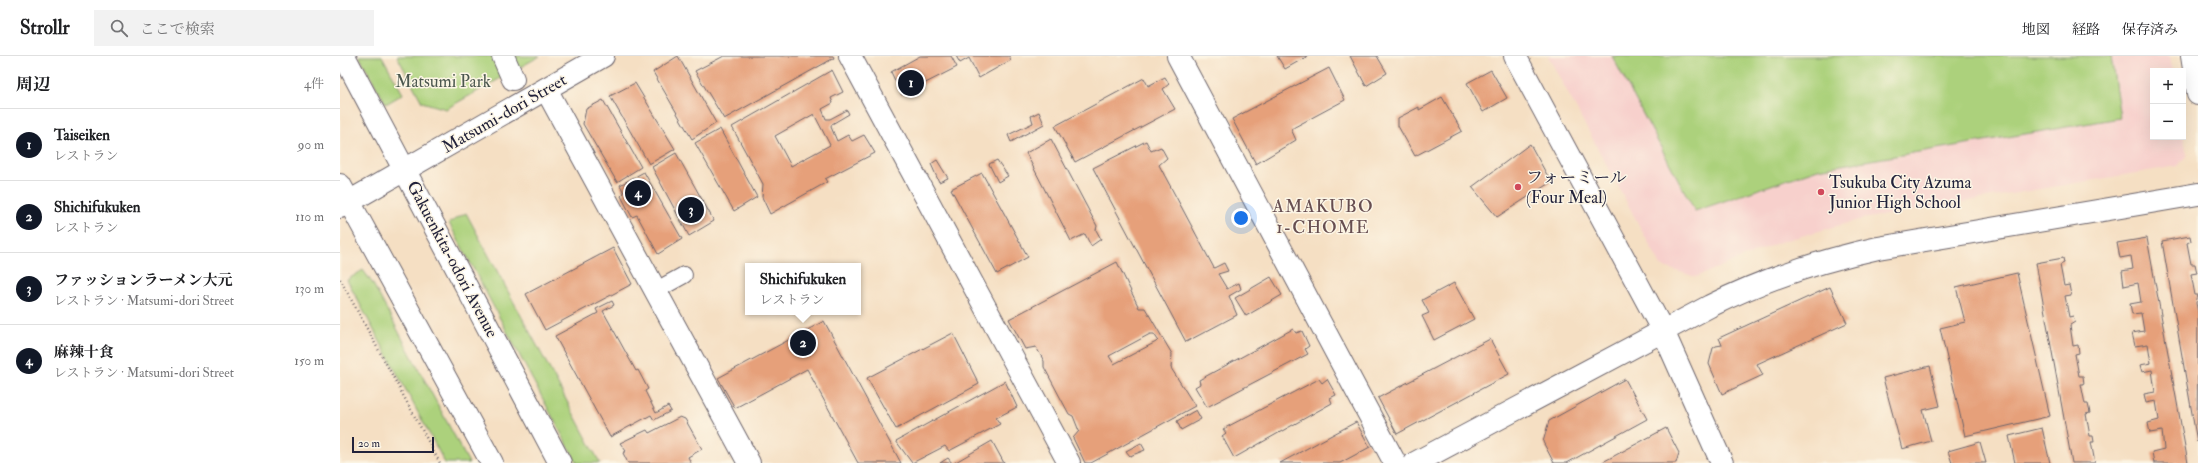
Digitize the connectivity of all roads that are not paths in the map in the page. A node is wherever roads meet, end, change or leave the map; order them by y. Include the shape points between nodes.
1 (344, 56) edge
2 (503, 56) edge
3 (603, 56) edge
4 (850, 56) edge
5 (1178, 56) edge
6 (1515, 56) edge
7 (2192, 56) edge
8 (513, 79) dead end
9 (546, 89) junction
10 (2198, 94) edge
11 (405, 168) junction
12 (2198, 194) edge
13 (343, 198) edge
14 (684, 275) dead end
15 (655, 291) junction
16 (1663, 331) junction
17 (492, 463) edge
18 (560, 463) edge
19 (749, 463) edge
20 (1069, 463) edge
21 (1396, 463) edge
22 (1415, 463) edge
23 (1722, 463) edge

1 - 11 street, Gakuenkita-odori Avenue
2 - 8 street
3 - 9 street, Matsumi-dori Street
4 - 20 street
5 - 21 street
6 - 16 street
7 - 10 street
9 - 11 street, Matsumi-dori Street
9 - 15 street
11 - 13 street, Matsumi-dori Street
11 - 18 street, Gakuenkita-odori Avenue
12 - 16 street via 1831,258 1745,288
13 - 17 street
14 - 15 lane
15 - 19 street
16 - 22 street
16 - 23 street

